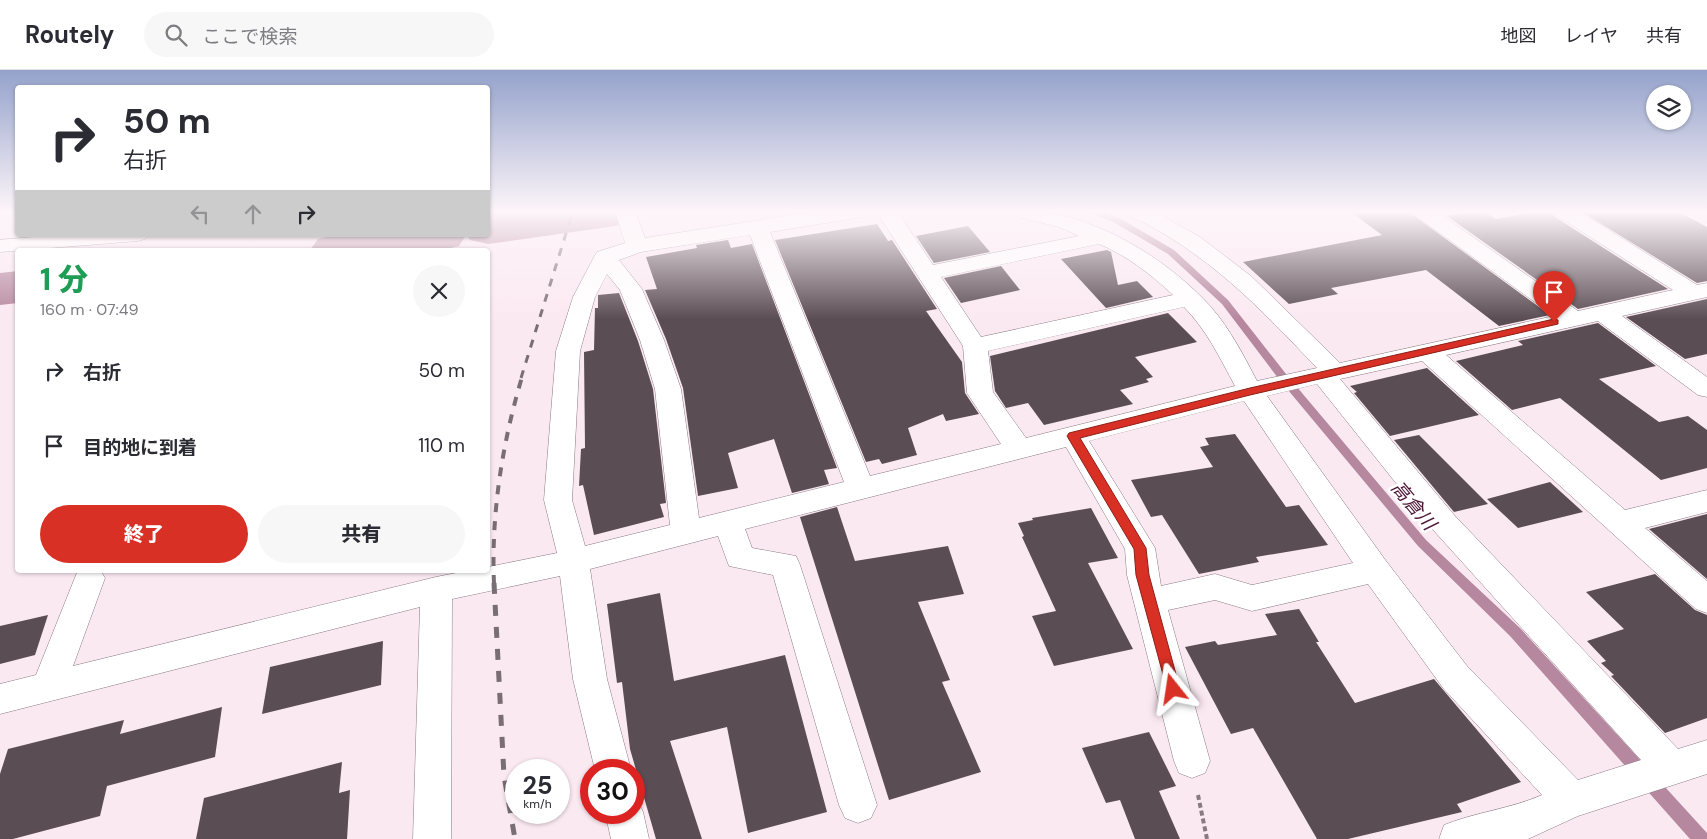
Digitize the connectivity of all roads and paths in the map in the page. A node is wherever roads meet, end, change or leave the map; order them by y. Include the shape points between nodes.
1 (627, 247) edge
2 (765, 247) edge
3 (909, 247) edge
4 (1055, 247) edge
5 (1120, 247) edge
6 (1200, 247) edge
7 (1471, 247) edge
8 (1625, 247) edge
9 (605, 257) junction
10 (927, 273) junction
11 (1703, 291) edge
12 (1188, 299) junction
13 (1601, 312) junction
14 (1572, 318) junction
15 (975, 346) junction
16 (1427, 352) junction
17 (1324, 375) junction
18 (1260, 389) junction
19 (1707, 389) edge
20 (1073, 436) junction
21 (1020, 450) junction
22 (861, 489) junction
23 (1707, 501) edge
24 (728, 523) junction
25 (1620, 523) junction
26 (686, 533) junction
27 (574, 561) junction
28 (1375, 570) junction
29 (89, 578) dead end
30 (436, 590) junction
31 (1707, 600) edge
32 (1150, 601) junction
33 (48, 687) junction
34 (0, 699) edge
35 (1707, 757) edge
36 (610, 759) edge
37 (1192, 761) joint
38 (1672, 768) junction
39 (1572, 800) junction
40 (858, 805) dead end
41 (627, 824) edge
42 (432, 839) edge
43 (630, 839) edge
44 (1207, 839) edge
45 (1458, 839) edge

1 - 9 street
2 - 22 street
3 - 10 street
4 - 10 street
5 - 12 street via 1143,260
6 - 17 street via 1265,301
7 - 14 street
8 - 11 street
9 - 26 street via 631,289 668,389
9 - 27 street via 584,297 568,351 558,500
10 - 15 street
11 - 13 street
12 - 15 street
12 - 18 street via 1203,313
13 - 14 street
13 - 19 street
14 - 16 street
15 - 21 street via 980,393
16 - 17 street
16 - 25 street
17 - 18 street
17 - 38 street via 1445,524
18 - 20 street
18 - 28 street
20 - 21 street
20 - 32 street via 1140,548
21 - 22 street
22 - 24 street
23 - 25 street
24 - 26 street
24 - 40 street via 740,558 785,565
25 - 31 street
26 - 27 street
27 - 30 street
27 - 36 street via 590,679
28 - 32 street via 1252,598 1215,587
28 - 39 street via 1455,677
29 - 33 street
30 - 33 street
30 - 42 street
32 - 37 street
33 - 34 street
35 - 38 street
37 - 44 path
38 - 39 street
39 - 45 street via 1526,821
41 - 43 street

